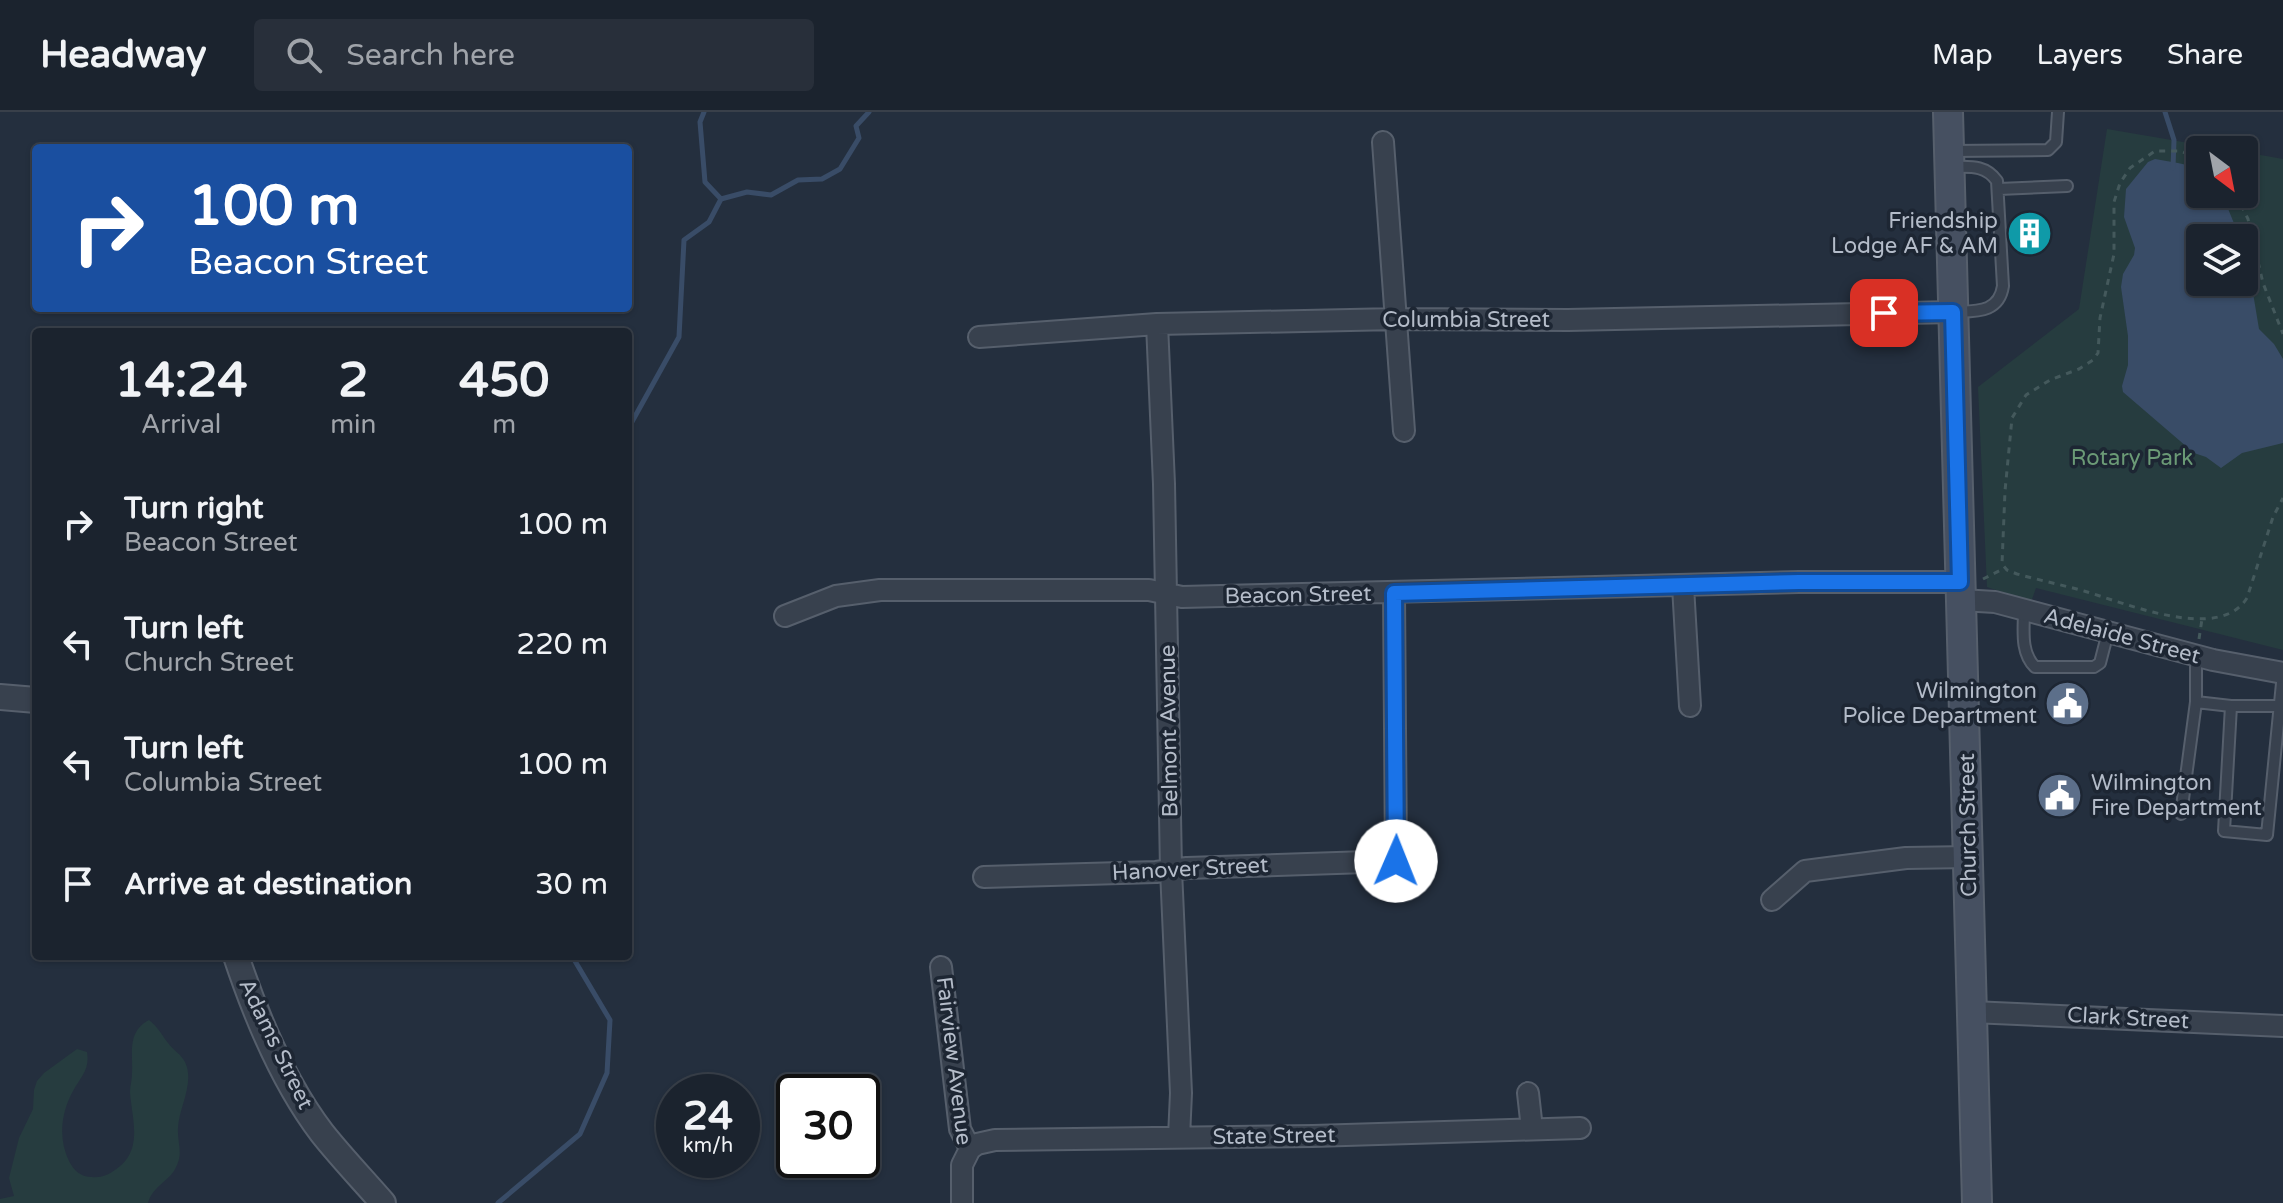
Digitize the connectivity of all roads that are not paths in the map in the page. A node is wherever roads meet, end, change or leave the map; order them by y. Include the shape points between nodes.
1 (1948, 112) edge
2 (2058, 112) edge
3 (1383, 142) dead end
4 (1950, 159) junction
5 (2067, 186) dead end
6 (1999, 189) junction
7 (1953, 312) junction
8 (1396, 319) junction
9 (1157, 324) junction
10 (979, 337) dead end
11 (1404, 431) dead end
12 (1683, 586) junction
13 (1967, 588) junction
14 (1394, 593) junction
15 (1167, 594) junction
16 (2024, 610) junction
17 (785, 616) dead end
18 (2108, 632) junction
19 (2196, 656) junction
20 (2283, 673) edge
21 (0, 697) edge
22 (32, 700) edge
23 (2196, 702) junction
24 (1690, 706) dead end
25 (2231, 706) junction
26 (2280, 706) junction
27 (2181, 814) dead end
28 (1969, 857) junction
29 (1171, 870) junction
30 (984, 877) dead end
31 (1772, 900) dead end
32 (238, 960) edge
33 (941, 967) dead end
34 (1972, 1012) junction
35 (2283, 1026) edge
36 (1528, 1093) dead end
37 (1580, 1128) dead end
38 (1532, 1129) junction
39 (1179, 1137) junction
40 (970, 1149) junction
41 (383, 1203) edge
42 (962, 1203) edge
43 (1977, 1203) edge

1 - 4 main road, Church Street
2 - 4 lane via 2056,142 2048,150
3 - 8 street
4 - 6 lane via 1984,169
4 - 7 main road, Church Street
5 - 6 lane
6 - 7 lane via 2001,295 1989,309
7 - 8 street, Columbia Street
7 - 13 main road, Church Street
8 - 9 street, Columbia Street
8 - 11 street
9 - 10 street, Columbia Street
9 - 15 street, Belmont Avenue
12 - 13 street, Beacon Street
12 - 14 street, Beacon Street
12 - 24 street
13 - 16 street, Adelaide Street via 1986,600
13 - 28 main road, Church Street
14 - 15 street, Beacon Street
14 - 29 street, Hanover Street via 1396,861
15 - 17 street, Beacon Street via 880,590 836,596
15 - 29 street, Belmont Avenue
16 - 18 street, Adelaide Street
16 - 18 lane via 2025,648 2035,667 2094,667 2105,652
18 - 19 street, Adelaide Street
19 - 20 street, Adelaide Street
19 - 23 lane
20 - 26 lane
21 - 22 street
23 - 25 lane
23 - 27 lane
25 - 26 lane
25 - 26 lane via 2224,831 2267,835
28 - 31 street via 1906,858 1805,871
28 - 34 main road, Church Street
29 - 30 street, Hanover Street
29 - 39 street, Belmont Avenue
32 - 41 street, Adams Street via 301,1101
33 - 40 street, Fairview Avenue via 960,1129
34 - 35 street, Clark Street
34 - 43 main road, Church Street
36 - 38 street
37 - 38 street, State Street
38 - 39 street, State Street
39 - 40 street, State Street via 995,1140
40 - 42 street, Fairview Avenue via 962,1165

